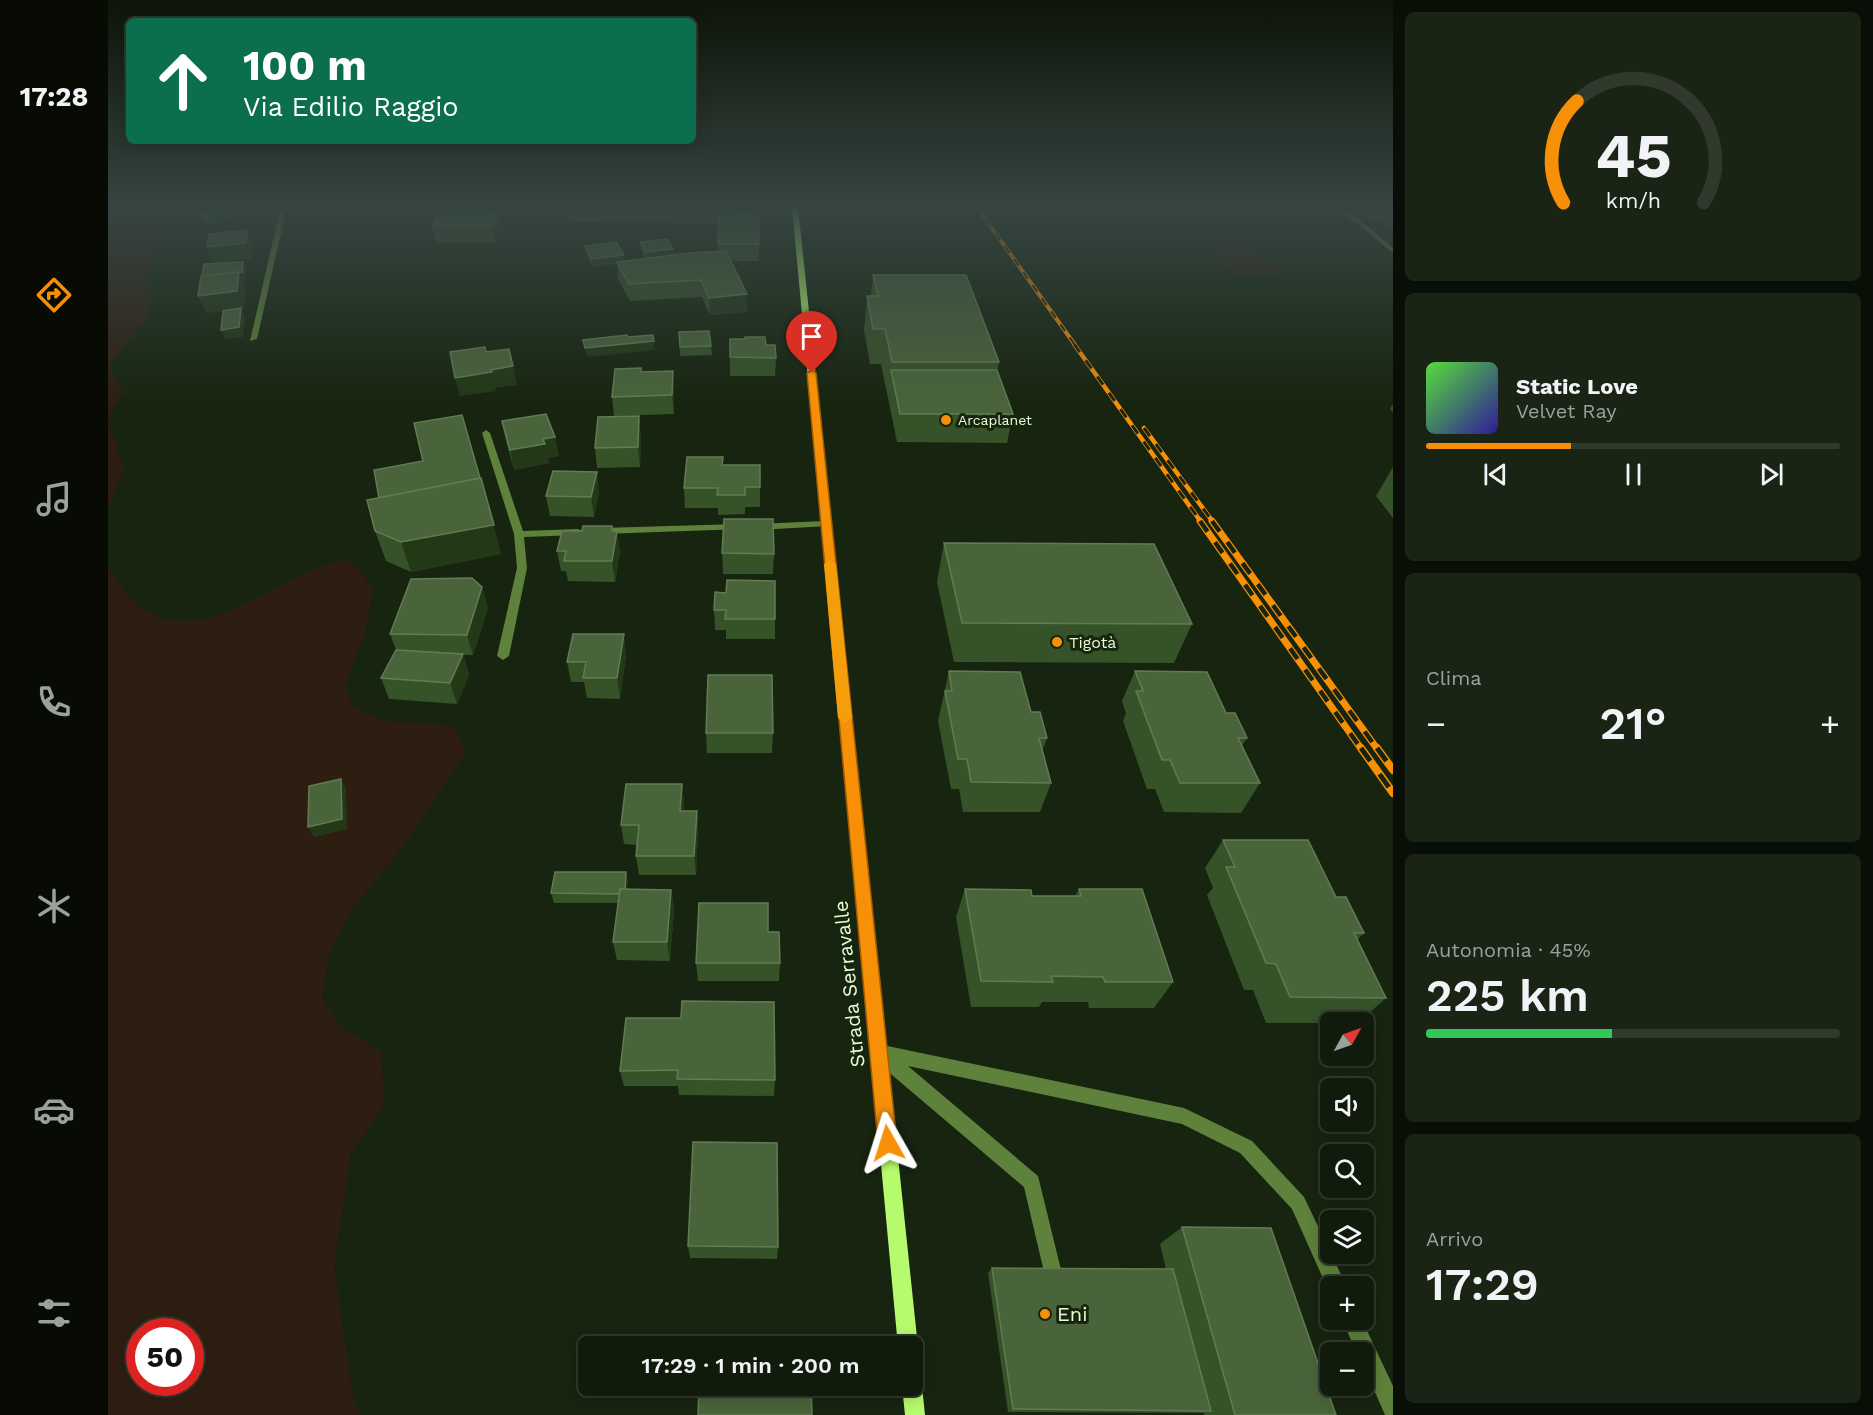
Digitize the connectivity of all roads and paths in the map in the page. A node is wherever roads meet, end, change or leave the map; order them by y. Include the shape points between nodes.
1 (268, 273) edge
2 (801, 273) edge
3 (253, 339) dead end
4 (486, 433) dead end
5 (825, 524) junction
6 (519, 534) junction
7 (503, 656) dead end
8 (878, 1052) junction
9 (1332, 1276) edge
10 (1058, 1298) edge
11 (1357, 1330) edge
12 (907, 1336) edge
13 (913, 1396) edge
14 (1393, 1409) edge
15 (915, 1415) edge

1 - 3 street
2 - 5 main road, Strada Serravalle
4 - 6 street
5 - 6 street
5 - 8 main road, Strada Serravalle
6 - 7 street via 522,568
8 - 9 street via 1184,1116 1246,1147 1298,1203
8 - 10 street via 1032,1182
8 - 12 main road, Strada Serravalle
11 - 14 street
13 - 15 main road

